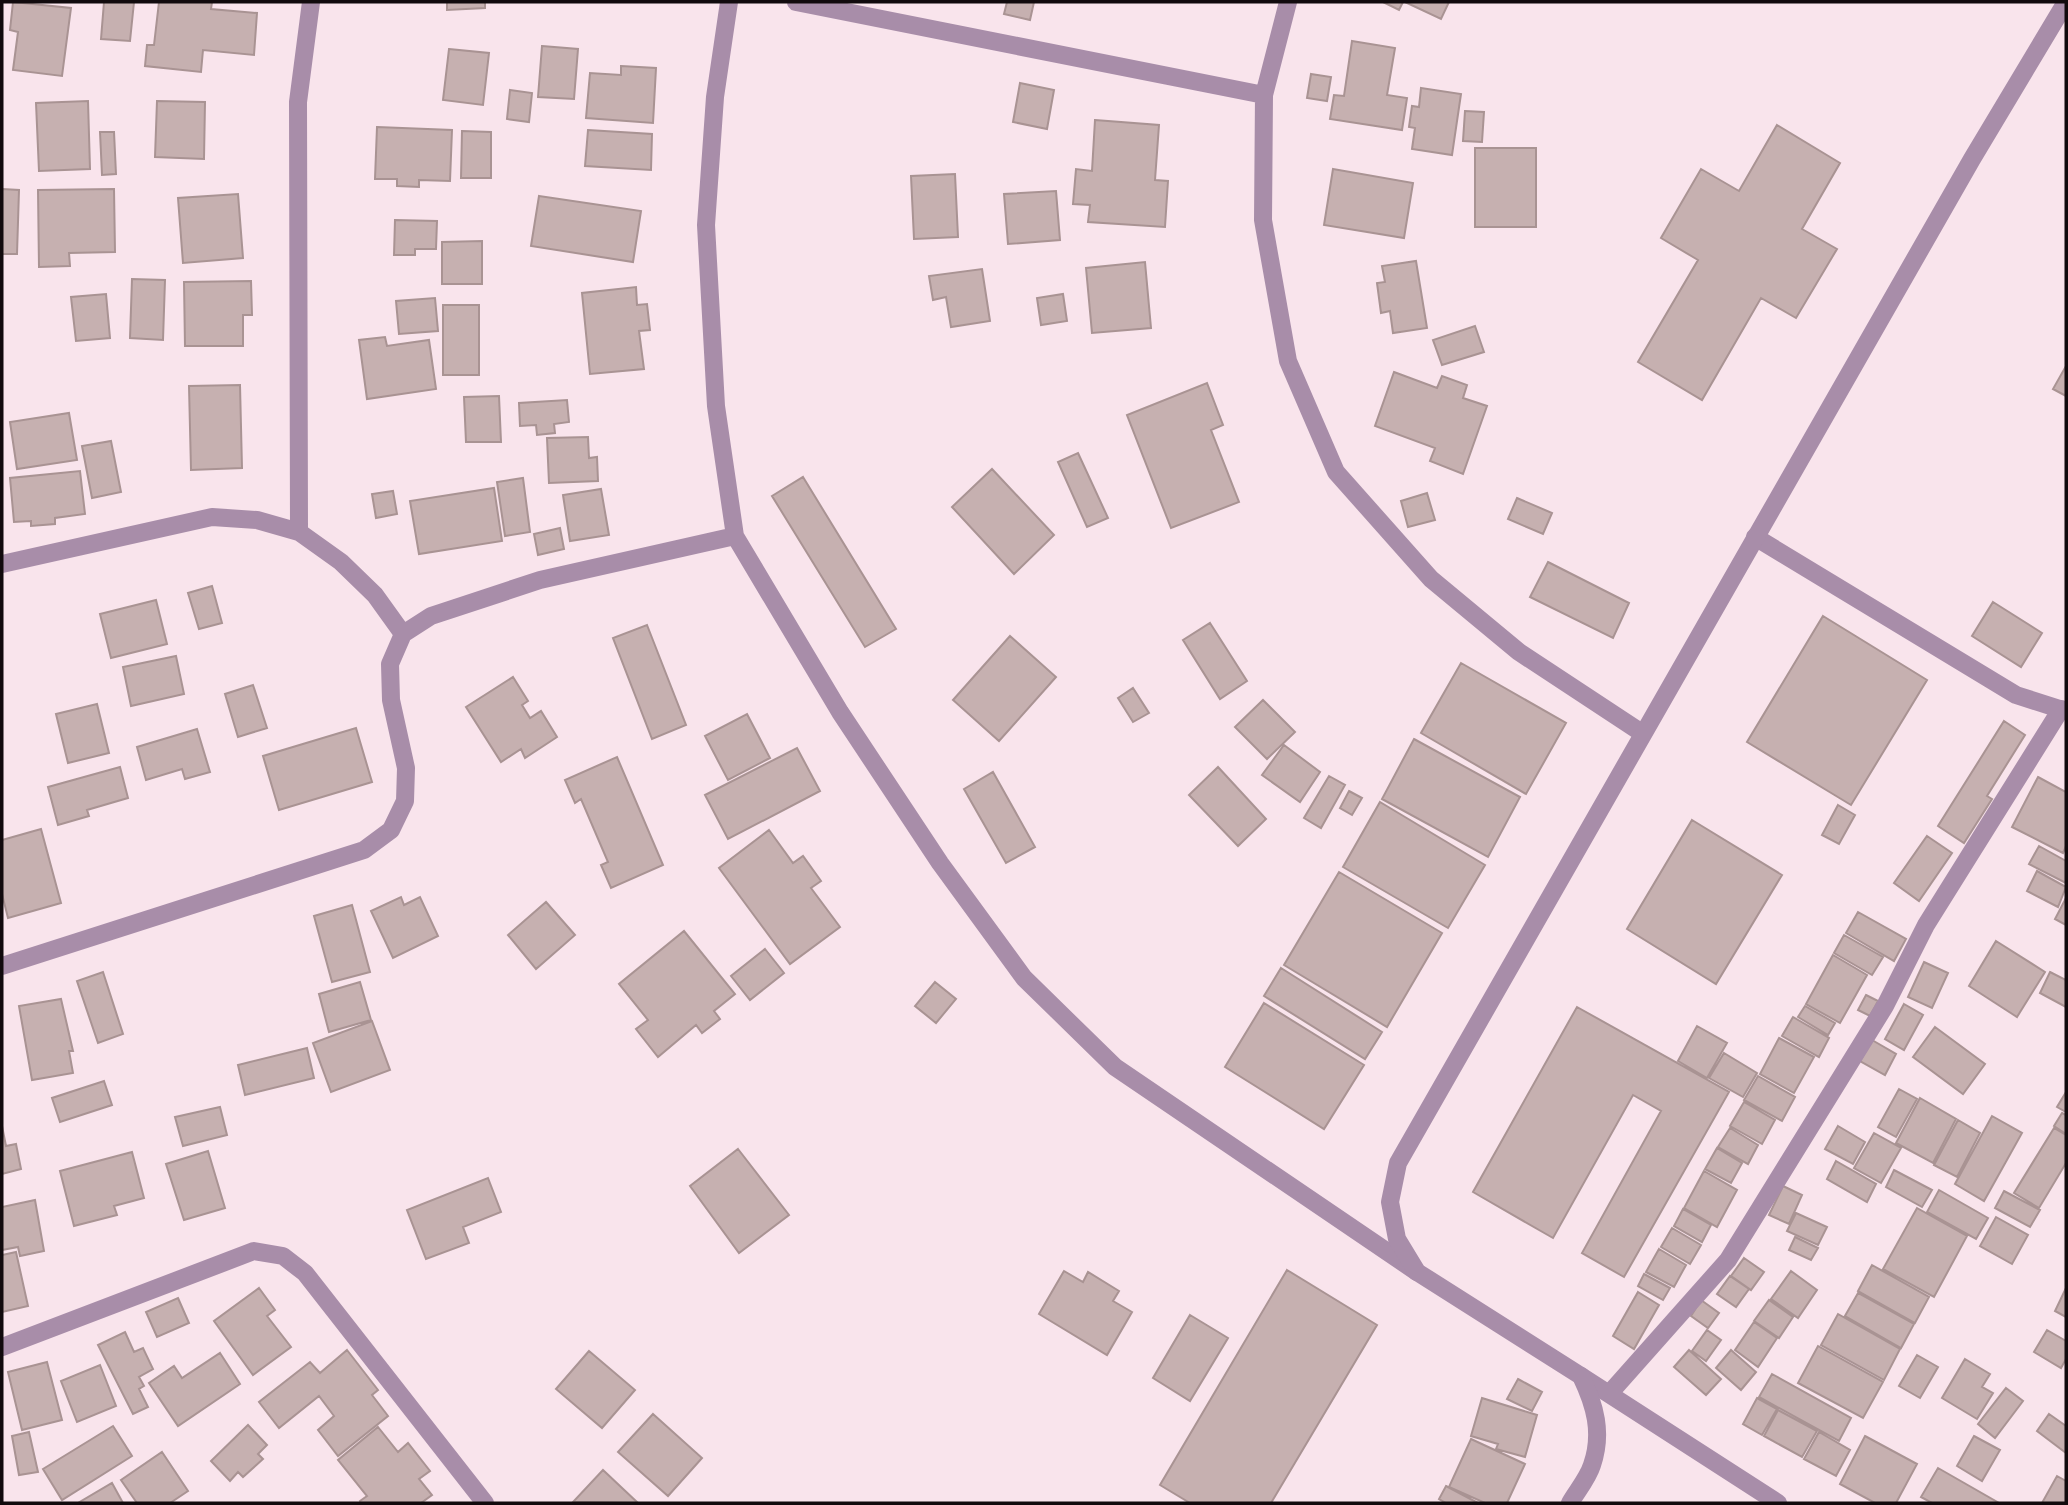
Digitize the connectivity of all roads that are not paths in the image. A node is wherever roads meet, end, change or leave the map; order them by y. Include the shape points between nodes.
1 (311, 2) edge
2 (729, 2) edge
3 (796, 2) edge
4 (1288, 2) edge
5 (2066, 2) edge
6 (1264, 95) junction
7 (299, 532) junction
8 (735, 536) junction
9 (1755, 537) junction
10 (2, 564) edge
11 (403, 634) junction
12 (2064, 710) edge
13 (1642, 733) junction
14 (2, 966) edge
15 (1417, 1272) junction
16 (2, 1347) edge
17 (1581, 1376) junction
18 (1609, 1394) junction
19 (475, 1500) edge
20 (1570, 1503) edge
21 (1778, 1503) edge

1 - 7 street via 298,102
2 - 8 street via 715,97 706,225 716,405
3 - 6 street
4 - 6 street
5 - 9 street
6 - 13 street via 1263,220 1288,362 1336,472 1431,579 1519,652
7 - 10 street via 257,520 212,517
7 - 11 street via 376,595
8 - 11 street via 540,579 431,616
8 - 15 street via 840,712 940,863 1024,978 1115,1067
9 - 12 street via 2016,695
9 - 13 street
11 - 14 street via 390,664 391,700 406,768 405,801 391,830 364,850
12 - 18 street via 1926,925 1885,1006 1728,1260
13 - 15 street via 1398,1164 1392,1214 1397,1238
15 - 17 street
16 - 19 street via 254,1251 283,1256 304,1272 335,1309
17 - 18 street
17 - 20 street via 1594,1404 1597,1435 1592,1466
18 - 21 street

